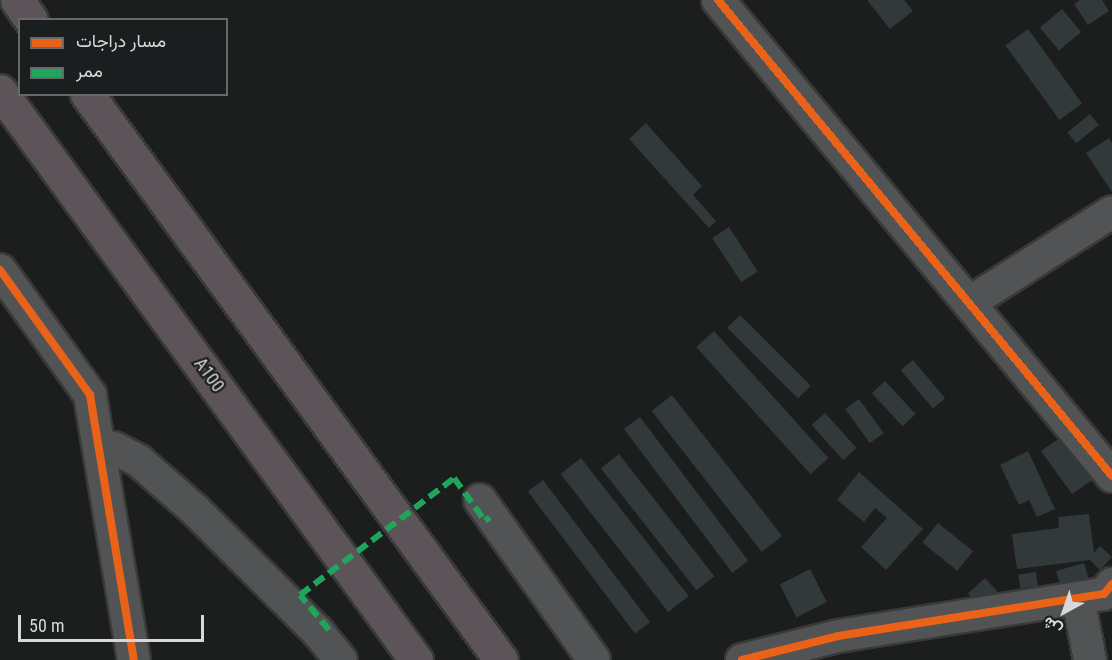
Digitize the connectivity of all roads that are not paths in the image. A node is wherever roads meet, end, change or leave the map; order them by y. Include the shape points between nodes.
1 (17, 0) edge
2 (718, 0) edge
3 (30, 18) edge
4 (0, 91) edge
5 (88, 96) edge
6 (1112, 212) edge
7 (0, 270) edge
8 (969, 303) junction
9 (99, 446) junction
10 (1112, 476) edge
11 (485, 513) dead end
12 (1112, 584) edge
13 (1078, 598) junction
14 (134, 660) edge
15 (341, 660) edge
16 (416, 660) edge
17 (501, 660) edge
18 (594, 660) edge
19 (742, 660) edge
20 (1090, 660) edge

1 - 3 highway
2 - 8 street
4 - 16 highway, A100 / A100
5 - 17 highway
6 - 8 street
7 - 9 street via 90,395
8 - 10 street
9 - 14 street
9 - 15 street via 126,453 179,496 303,617
11 - 18 street
12 - 13 street via 1104,594
13 - 19 street via 838,636
13 - 20 street

